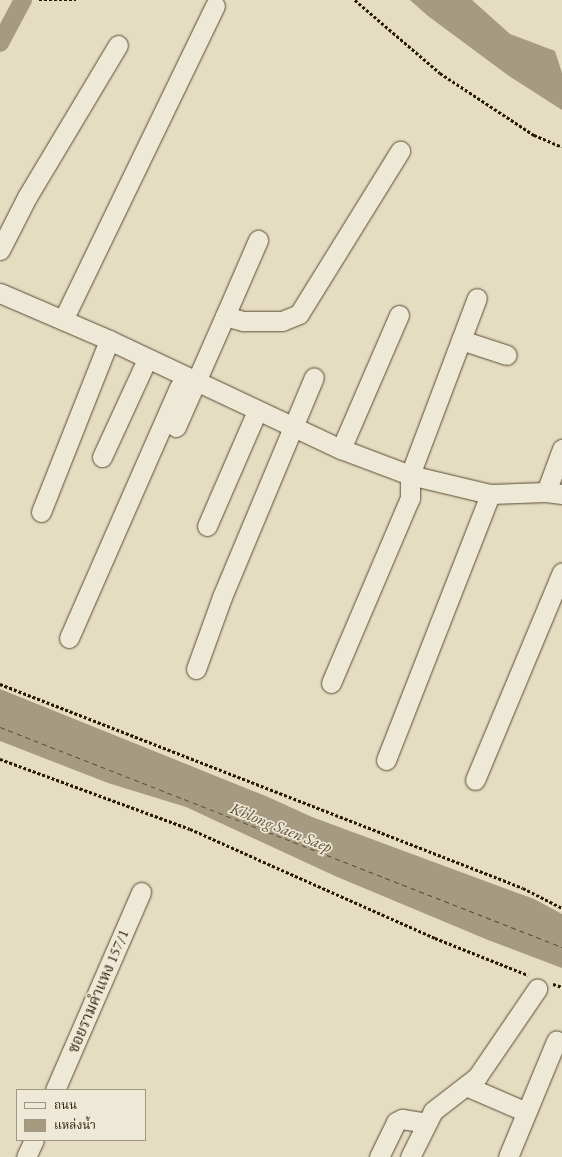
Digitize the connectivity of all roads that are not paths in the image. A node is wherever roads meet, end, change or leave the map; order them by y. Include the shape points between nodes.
1 (215, 6) dead end
2 (118, 44) dead end
3 (400, 151) dead end
4 (258, 240) dead end
5 (0, 250) edge
6 (0, 293) edge
7 (477, 298) dead end
8 (399, 315) dead end
9 (225, 316) junction
10 (63, 320) junction
11 (109, 340) junction
12 (461, 340) junction
13 (507, 355) dead end
14 (147, 359) junction
15 (314, 377) dead end
16 (189, 380) junction
17 (257, 411) junction
18 (292, 427) junction
19 (176, 428) dead end
20 (341, 449) junction
21 (562, 449) edge
22 (102, 457) dead end
23 (410, 475) junction
24 (554, 493) edge
25 (490, 494) junction
26 (42, 512) dead end
27 (207, 526) dead end
28 (562, 572) edge
29 (69, 638) dead end
30 (196, 668) dead end
31 (331, 683) dead end
32 (386, 760) dead end
33 (474, 780) dead end
34 (141, 892) dead end
35 (540, 983) road end
36 (556, 1041) dead end
37 (466, 1086) junction
38 (55, 1089) edge
39 (526, 1112) junction
40 (426, 1123) junction
41 (34, 1141) edge
42 (26, 1157) edge
43 (379, 1157) edge
44 (410, 1157) edge
45 (508, 1157) edge

1 - 10 street
2 - 5 street via 27,197
3 - 9 street via 299,314 282,321 243,321
4 - 9 street
6 - 10 street
7 - 12 street
8 - 20 street
9 - 16 street
10 - 11 street
11 - 14 street
11 - 26 street
12 - 13 street
12 - 23 street
14 - 16 street
14 - 22 street
15 - 18 street
16 - 17 street
16 - 19 street
16 - 29 street
17 - 18 street
17 - 27 street
18 - 20 street
18 - 30 street
20 - 23 street
21 - 24 street
23 - 25 street
23 - 31 street via 410,498
24 - 25 street
25 - 32 street
28 - 33 street
34 - 38 street, ซอยรามคำแหง 157/1
35 - 37 street via 477,1077
36 - 39 street
37 - 39 street
37 - 40 street via 440,1105
39 - 45 street
40 - 43 street via 402,1119 396,1122
40 - 44 street
41 - 42 street

